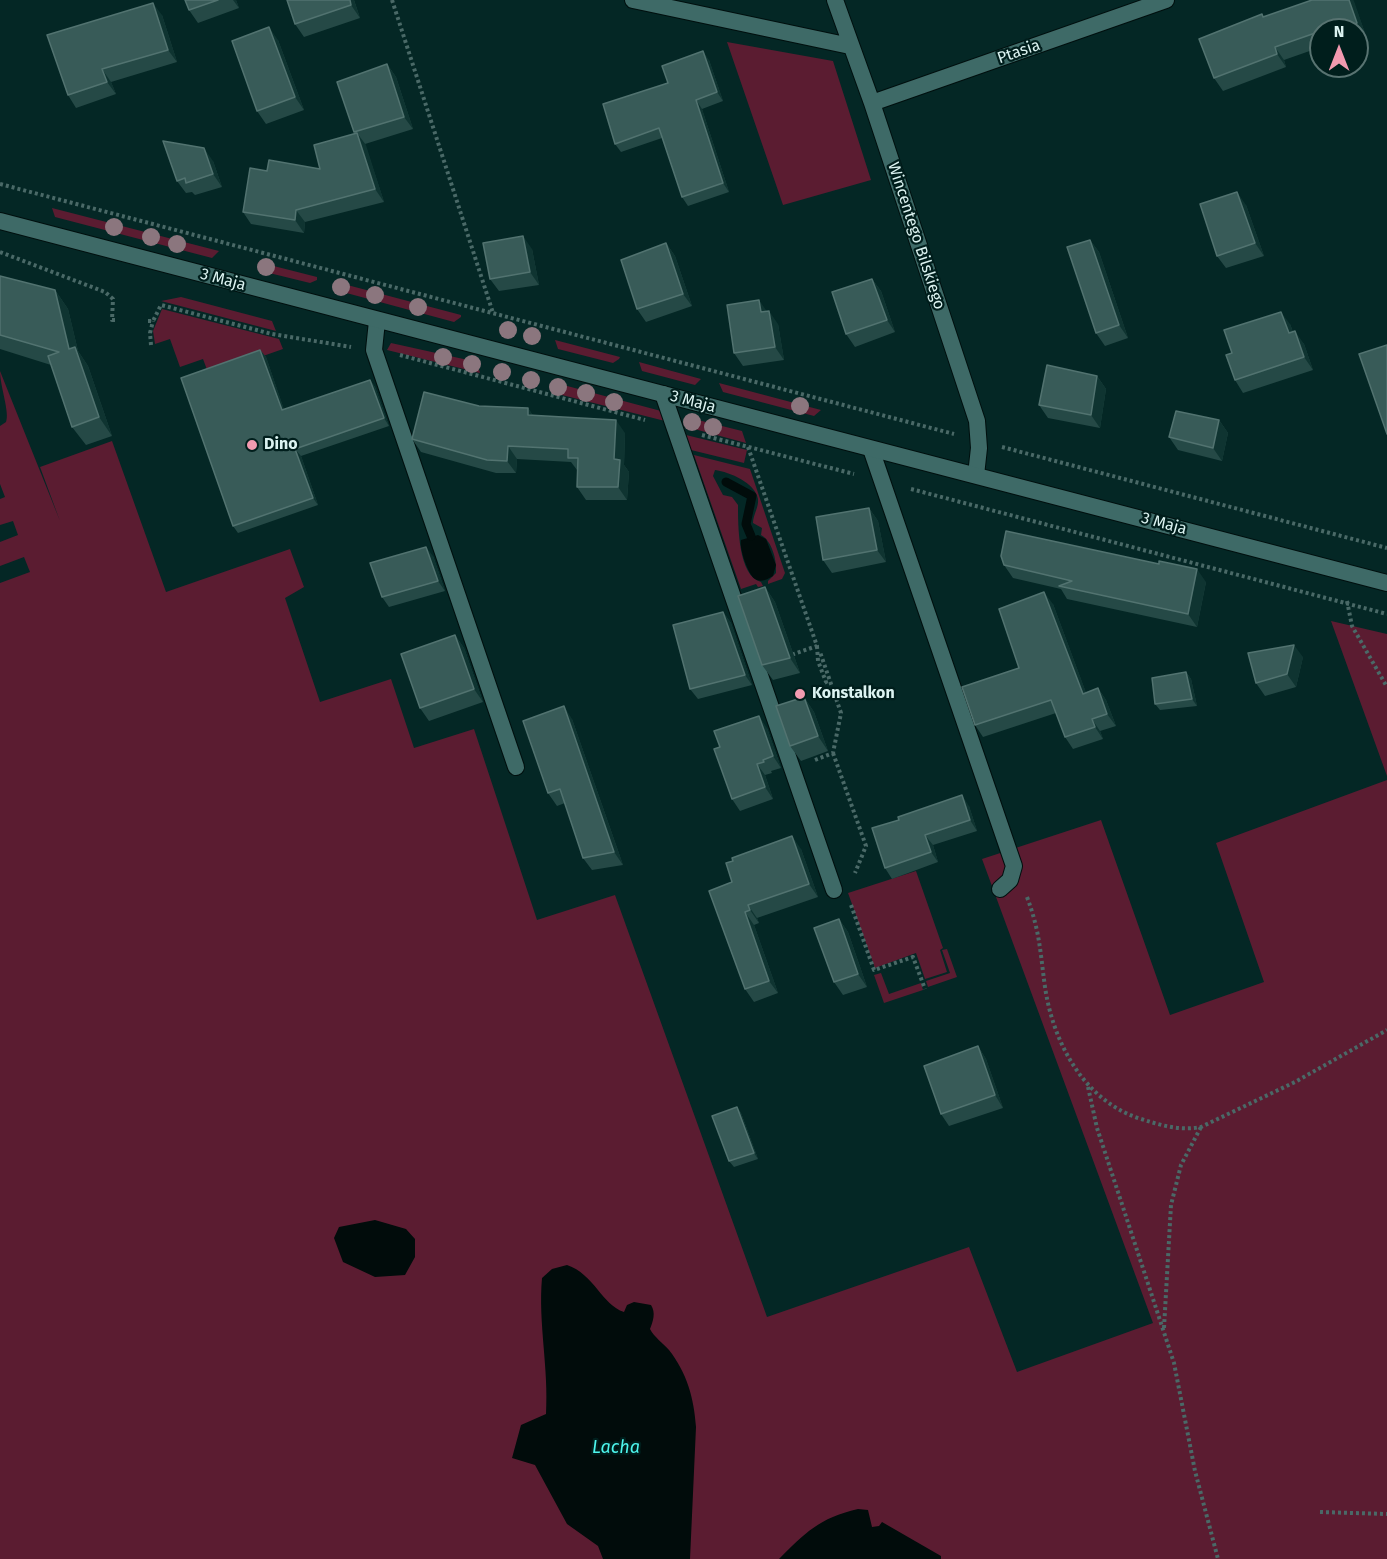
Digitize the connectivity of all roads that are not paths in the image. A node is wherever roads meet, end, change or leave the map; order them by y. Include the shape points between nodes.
1 (633, 0) edge
2 (835, 0) edge
3 (1166, 0) edge
4 (850, 46) junction
5 (872, 103) junction
6 (0, 221) edge
7 (377, 321) junction
8 (663, 394) junction
9 (871, 449) junction
10 (976, 475) junction
11 (1387, 583) edge
12 (516, 768) dead end
13 (834, 890) dead end
14 (1000, 890) dead end

1 - 4 street
2 - 4 street, Wincentego Bilskiego
3 - 5 street, Ptasia
4 - 5 street, Wincentego Bilskiego
5 - 10 street, Wincentego Bilskiego via 977,421
6 - 7 street, 3 Maja
7 - 8 street, 3 Maja
7 - 12 street via 374,350
8 - 9 street, 3 Maja
8 - 13 street
9 - 10 street, 3 Maja
9 - 14 street via 1014,866 1010,880
10 - 11 street, 3 Maja

